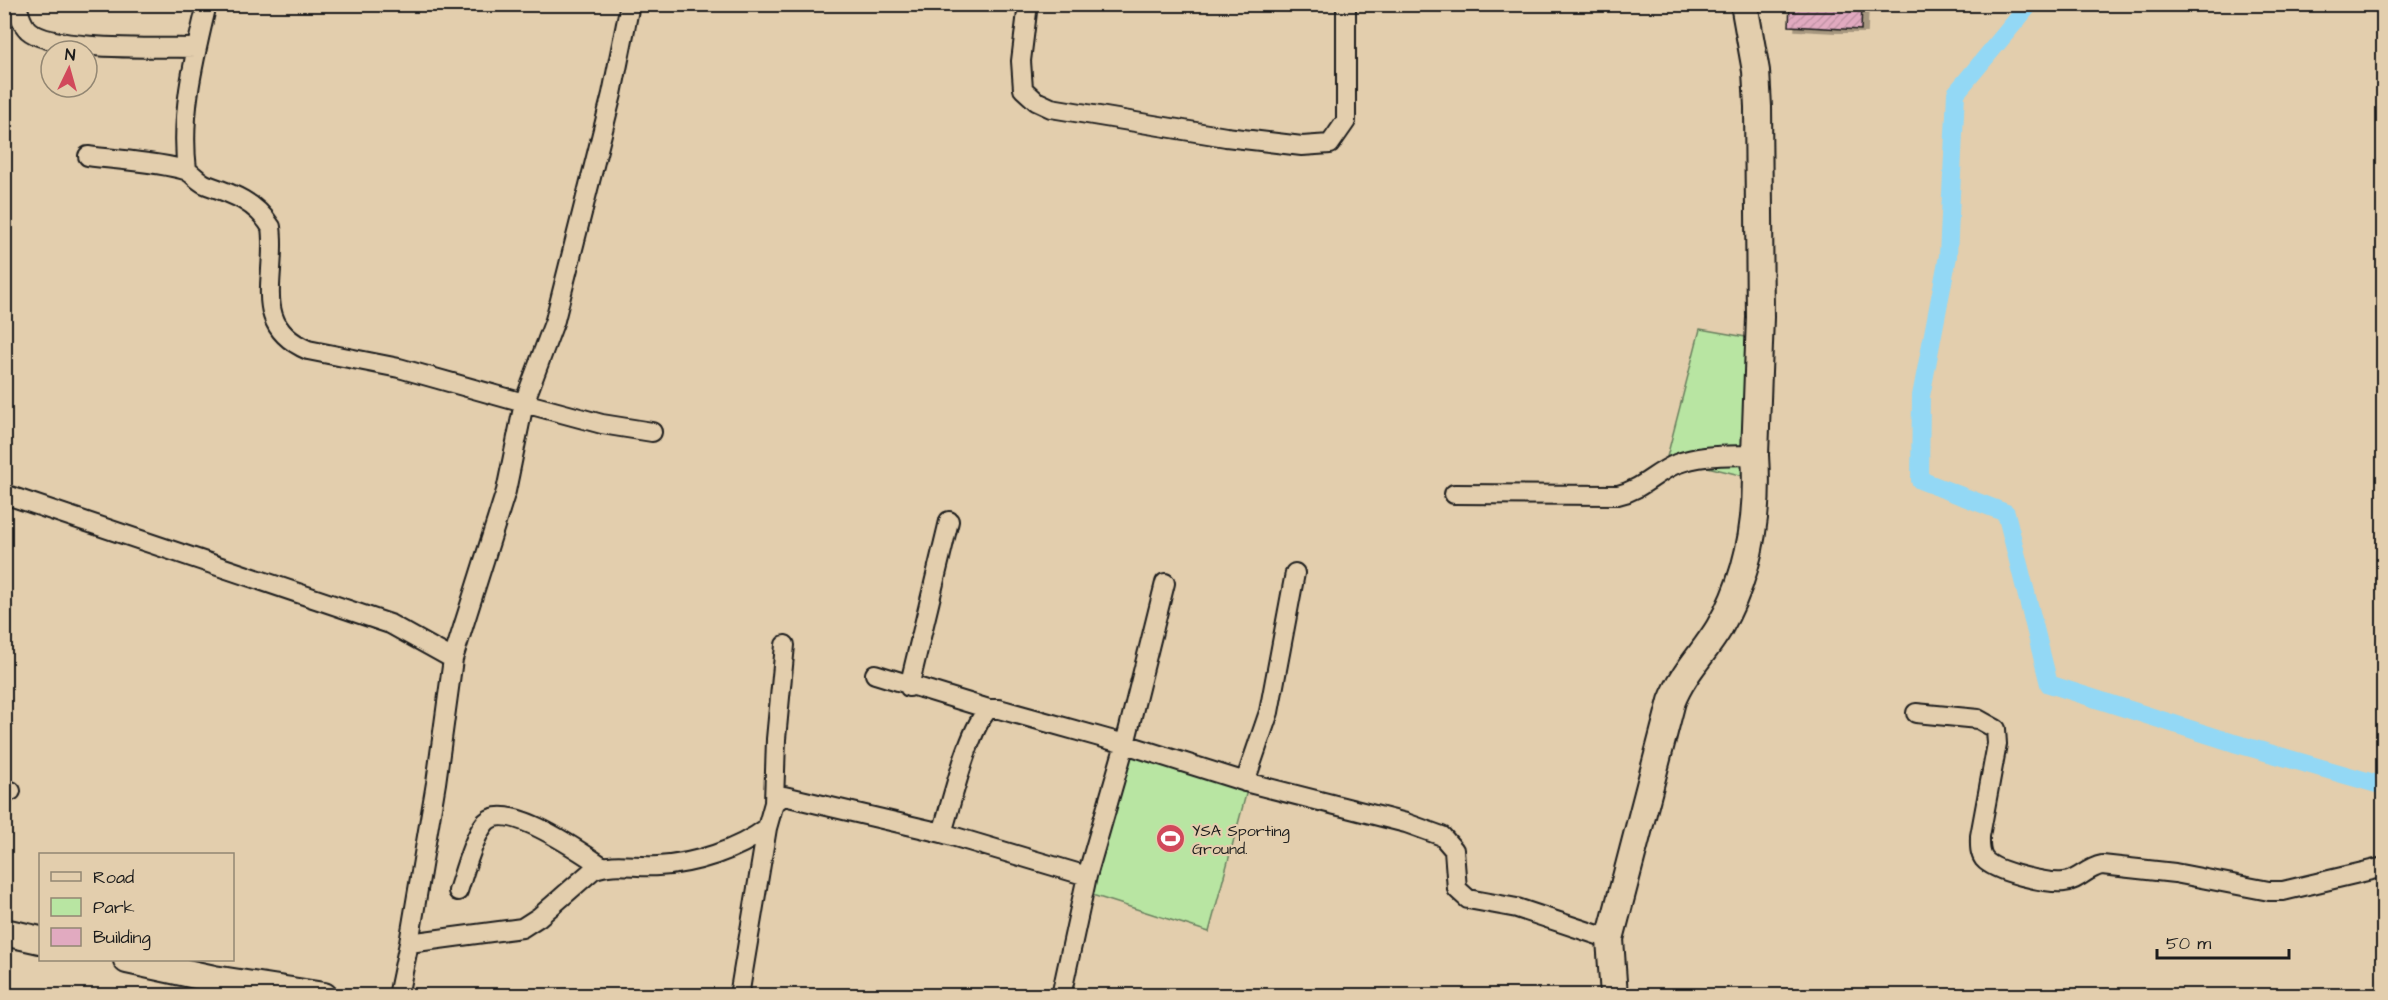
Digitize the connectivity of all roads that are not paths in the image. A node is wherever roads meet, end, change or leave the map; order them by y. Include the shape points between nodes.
1 (17, 4) edge
2 (207, 4) edge
3 (630, 4) edge
4 (1028, 4) edge
5 (1346, 4) edge
6 (1744, 4) edge
7 (197, 48) junction
8 (88, 156) dead end
9 (187, 170) junction
10 (532, 405) junction
11 (652, 432) dead end
12 (1755, 455) junction
13 (4, 494) edge
14 (1454, 494) dead end
15 (949, 521) dead end
16 (1295, 573) dead end
17 (1165, 583) dead end
18 (785, 645) dead end
19 (453, 659) junction
20 (875, 674) dead end
21 (909, 687) junction
22 (989, 709) junction
23 (1916, 713) dead end
24 (1125, 744) junction
25 (1245, 782) junction
26 (774, 802) junction
27 (767, 828) junction
28 (942, 833) junction
29 (602, 866) junction
30 (2384, 867) edge
31 (1087, 876) junction
32 (458, 891) dead end
33 (4, 932) edge
34 (1610, 939) junction
35 (39, 940) edge
36 (409, 944) junction
37 (133, 961) edge
38 (314, 995) edge
39 (398, 996) edge
40 (739, 996) edge
41 (1061, 996) edge
42 (1614, 996) edge

1 - 7 street via 21,20 29,30 67,44
2 - 7 street
3 - 10 street via 612,94
4 - 5 street via 1021,62 1023,89 1036,101 1051,108 1226,138 1311,146 1330,144 1346,121
6 - 12 street via 1756,71 1759,151 1760,317
7 - 9 street via 189,83 184,149
8 - 9 street
9 - 10 street via 204,185 228,191 265,217 271,227 272,320 290,341 308,350 399,368
10 - 11 street
10 - 19 street
12 - 14 street via 1703,456 1676,464 1630,493 1618,495
12 - 34 street via 1755,504 1741,583 1717,630 1679,684 1672,701
13 - 19 street via 390,624
15 - 21 street
16 - 25 street via 1269,712
17 - 24 street
18 - 26 street
19 - 36 street
20 - 21 street
21 - 22 street
22 - 24 street
22 - 28 street via 969,747
23 - 30 street via 1978,719 1996,729 1981,851 1987,862 2012,873 2064,882 2092,867 2113,866 2283,891
24 - 25 street
24 - 31 street
25 - 34 street via 1406,822 1442,836 1453,845 1455,883 1468,899 1517,908
26 - 27 street
26 - 28 street via 792,796
27 - 29 street via 697,861
27 - 40 street
28 - 31 street
29 - 32 street via 538,828 517,819 495,818 486,821
29 - 36 street via 522,928
31 - 41 street
33 - 35 street
34 - 42 street
36 - 39 street
37 - 38 street

